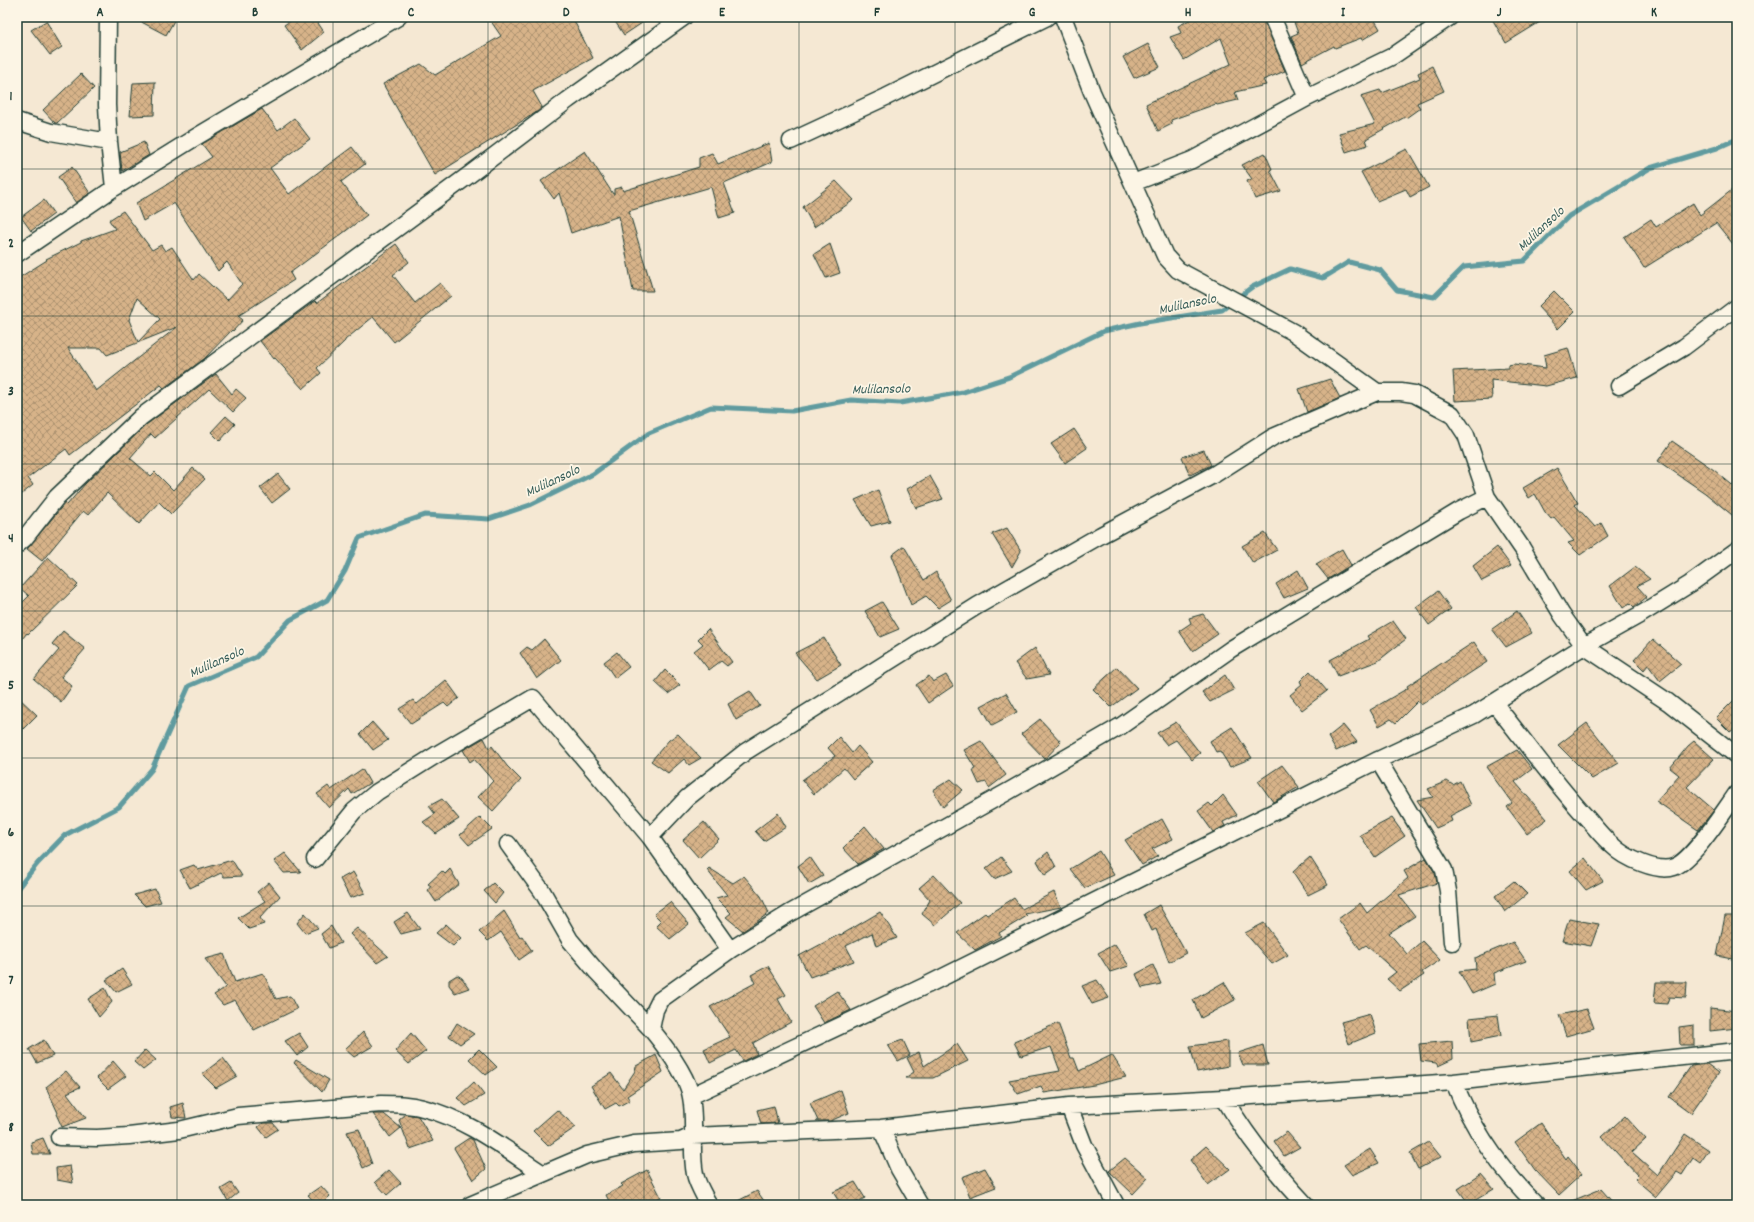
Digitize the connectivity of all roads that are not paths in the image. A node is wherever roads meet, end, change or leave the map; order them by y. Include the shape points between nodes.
1 (108, 17) edge
2 (398, 17) edge
3 (684, 17) edge
4 (1047, 17) edge
5 (1063, 17) edge
6 (1272, 17) edge
7 (1450, 17) edge
8 (1307, 98) junction
9 (17, 121) edge
10 (791, 141) dead end
11 (109, 142) junction
12 (1133, 183) junction
13 (114, 188) junction
14 (17, 254) edge
15 (1737, 307) edge
16 (1619, 386) dead end
17 (1377, 392) junction
18 (1486, 497) junction
19 (17, 545) edge
20 (1737, 550) edge
21 (1584, 646) junction
22 (1494, 703) junction
23 (1737, 756) edge
24 (1378, 760) junction
25 (1737, 793) edge
26 (650, 837) junction
27 (508, 844) dead end
28 (315, 859) dead end
29 (1452, 942) dead end
30 (730, 950) junction
31 (651, 1029) junction
32 (1737, 1051) edge
33 (1454, 1082) junction
34 (691, 1096) junction
35 (1224, 1098) junction
36 (1069, 1106) junction
37 (881, 1128) junction
38 (692, 1136) junction
39 (59, 1137) dead end
40 (542, 1173) junction
41 (470, 1205) edge
42 (709, 1205) edge
43 (920, 1205) edge
44 (1116, 1205) edge
45 (1306, 1205) edge
46 (1537, 1205) edge

1 - 11 street
2 - 13 street
3 - 19 street via 141,417 57,497
4 - 10 street via 886,98
5 - 12 street via 1092,92
6 - 8 street
7 - 8 street via 1393,56
8 - 12 street via 1192,160
9 - 11 street via 51,132
11 - 13 street
12 - 17 street via 1165,256 1178,270 1293,332
13 - 14 street
15 - 16 street via 1684,347
17 - 18 street via 1414,394 1452,414 1466,435
17 - 26 street via 1273,437 1215,474 977,606 745,752 688,798
18 - 21 street via 1522,548 1562,615
18 - 30 street via 1231,649 1121,726 790,913
20 - 21 street via 1690,584
21 - 22 street
21 - 23 street via 1668,702
22 - 24 street
22 - 25 street via 1564,792 1613,846 1630,858 1664,868 1673,868 1680,864 1695,849
24 - 29 street via 1444,870
24 - 34 street via 927,984
26 - 28 street via 534,698 377,792 354,811
26 - 30 street
27 - 31 street via 542,891 570,940
30 - 31 street via 660,1000
31 - 34 street via 668,1049
32 - 33 street
33 - 35 street
33 - 46 street via 1472,1122 1504,1170
34 - 38 street via 694,1118
35 - 36 street
35 - 45 street via 1277,1174
36 - 37 street
36 - 44 street via 1084,1145
37 - 38 street
37 - 43 street via 899,1169
38 - 40 street via 681,1141 634,1144 587,1155
38 - 42 street via 695,1175
39 - 40 street via 129,1136 179,1130 238,1116 403,1104 437,1112 474,1130
40 - 41 street

